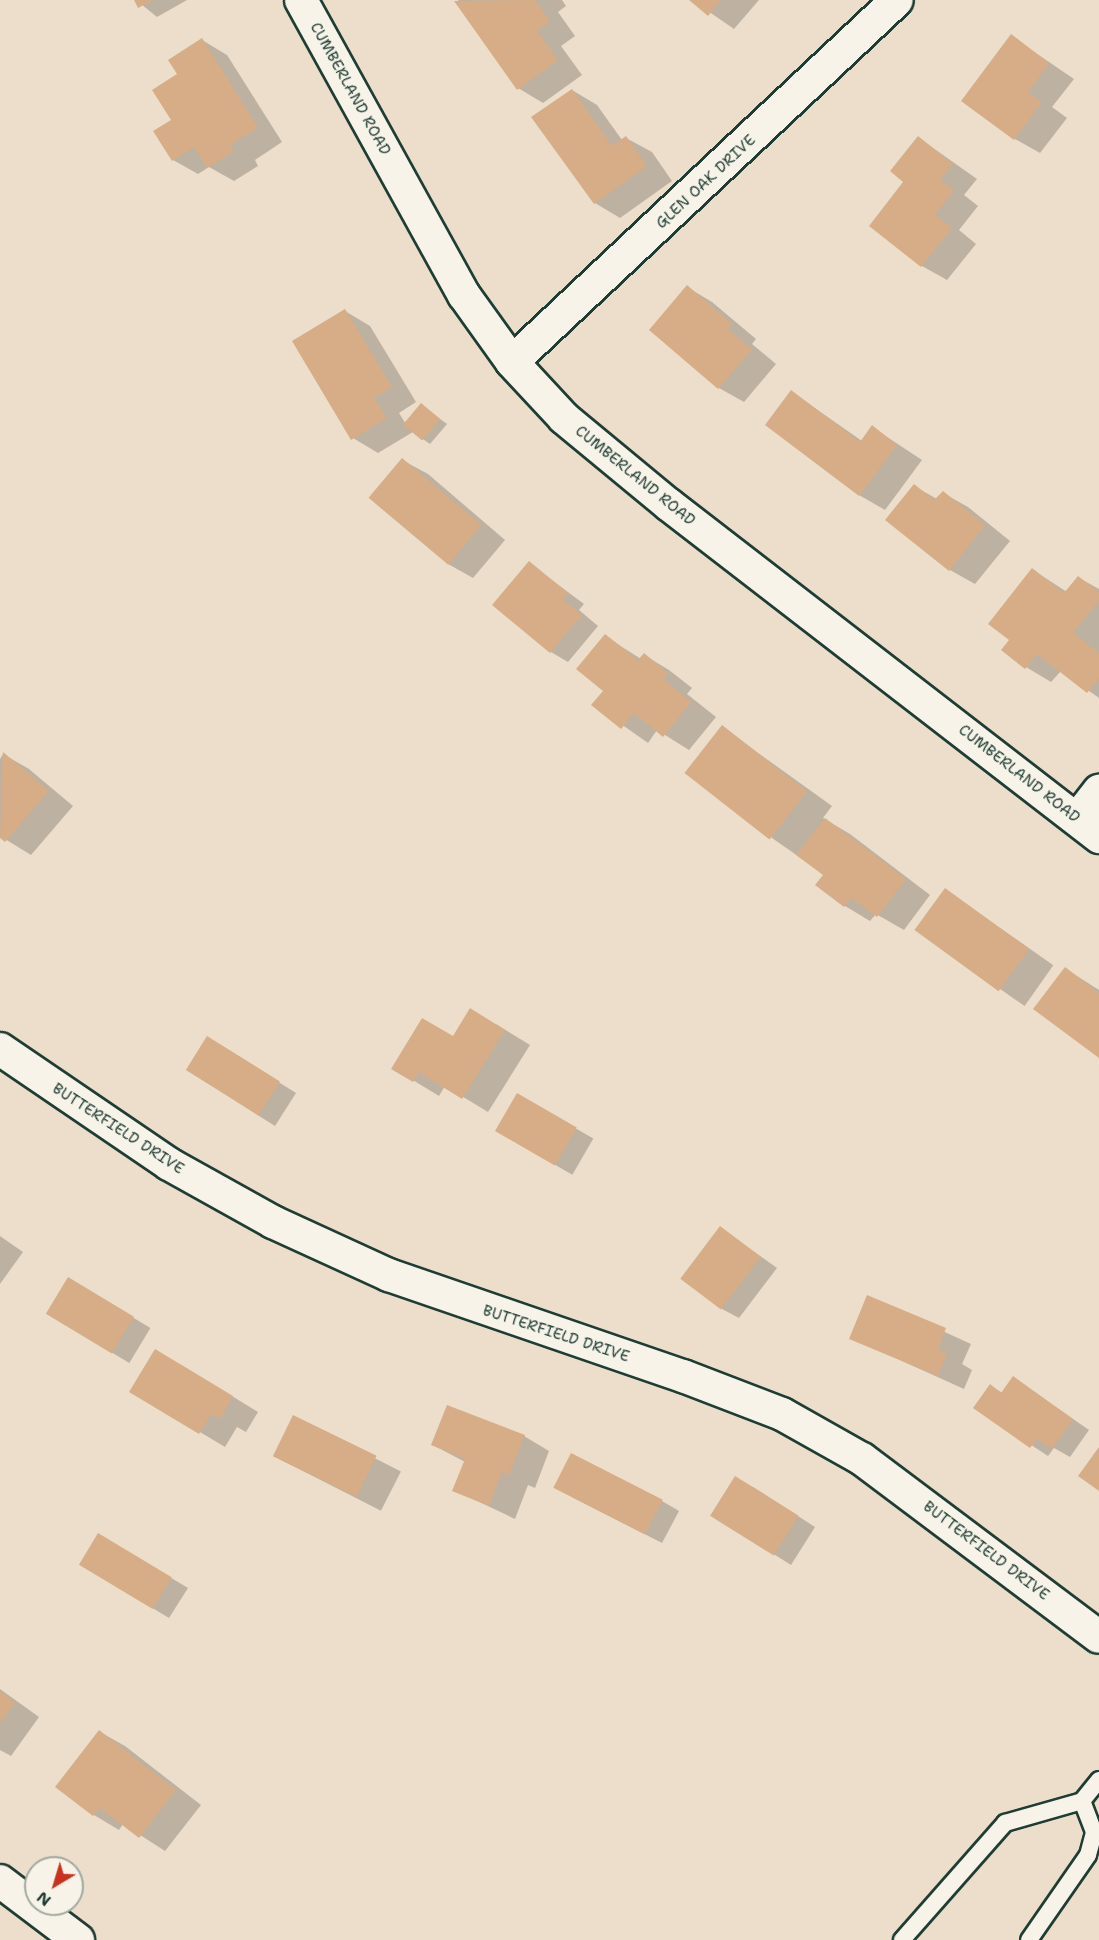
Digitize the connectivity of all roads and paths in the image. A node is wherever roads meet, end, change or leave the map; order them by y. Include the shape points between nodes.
1 (301, 0) edge
2 (897, 0) edge
3 (512, 362) junction
4 (1099, 791) edge
5 (1088, 828) edge
6 (0, 1049) edge
7 (1099, 1637) edge
8 (1099, 1780) edge
9 (1082, 1801) junction
10 (0, 1881) edge
11 (78, 1940) edge
12 (902, 1940) edge
13 (1029, 1940) edge

1 - 3 street, CUMBERLAND ROAD via 464,295
2 - 3 street, GLEN OAK DRIVE
3 - 5 street, CUMBERLAND ROAD via 564,418 668,504
4 - 5 street
6 - 7 street, BUTTERFIELD DRIVE via 169,1164 273,1222 389,1275 782,1414 862,1459
8 - 9 lane
9 - 12 lane via 1005,1823
9 - 13 lane via 1094,1832 1088,1855
10 - 11 street

